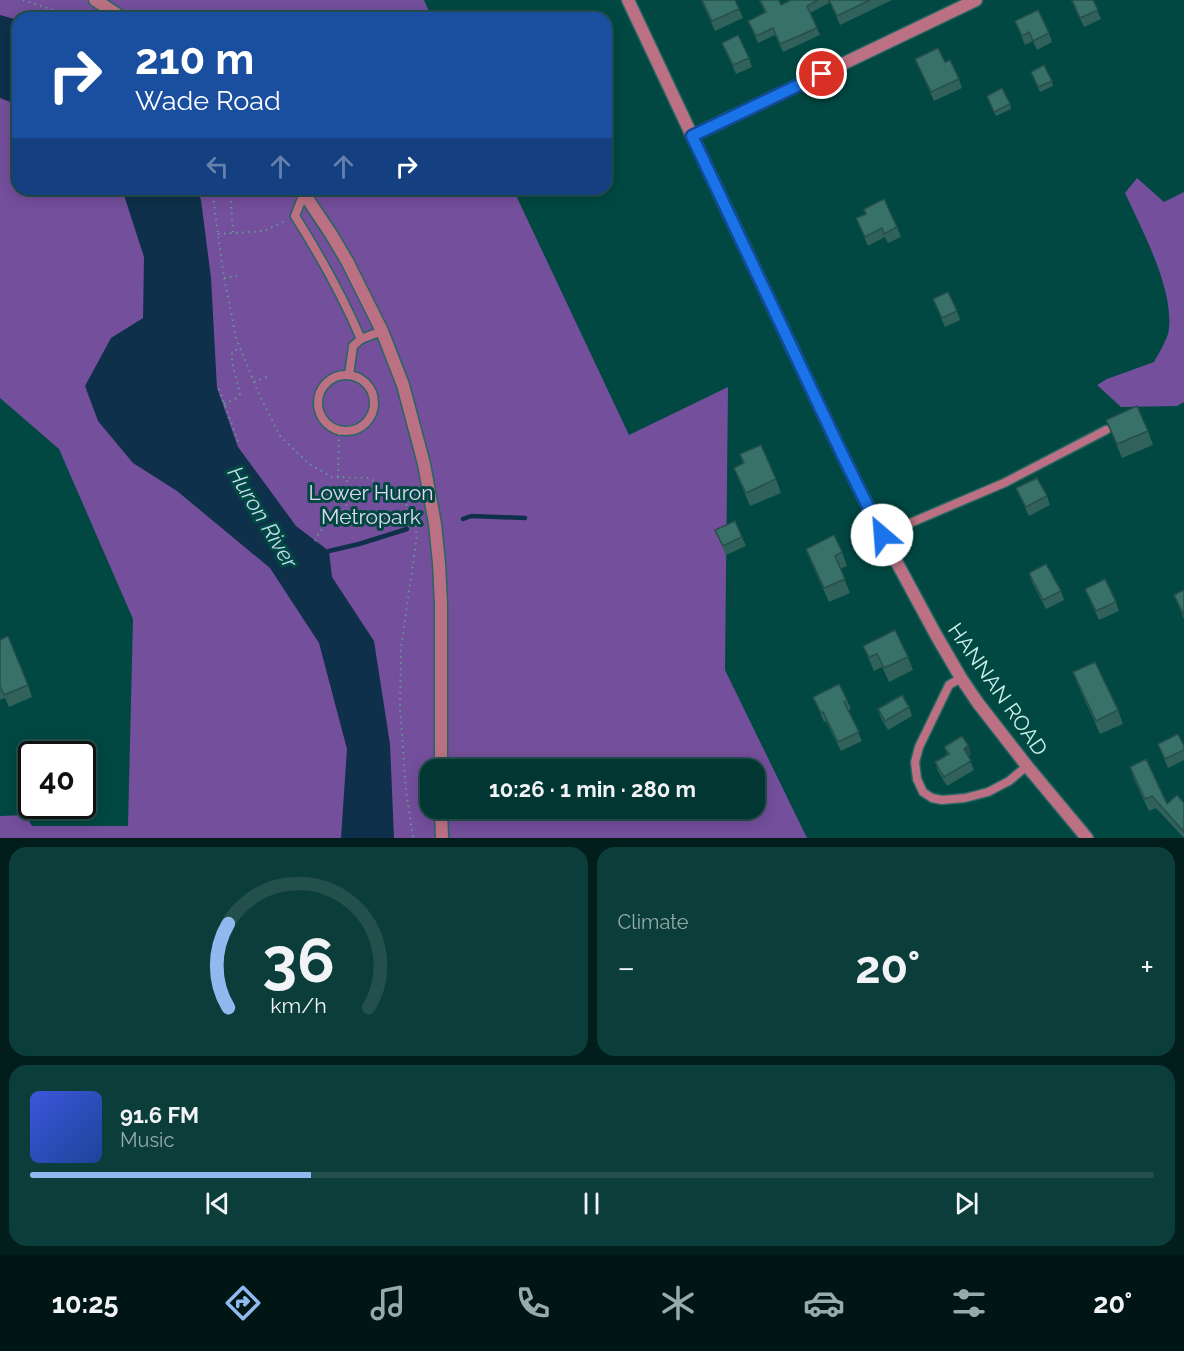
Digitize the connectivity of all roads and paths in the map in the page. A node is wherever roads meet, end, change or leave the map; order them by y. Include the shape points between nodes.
1 (23, 0) edge
2 (95, 0) edge
3 (628, 0) edge
4 (976, 0) edge
5 (59, 12) edge
6 (114, 12) edge
7 (692, 136) junction
8 (213, 195) edge
9 (230, 195) edge
10 (301, 195) edge
11 (305, 195) edge
12 (296, 216) junction
13 (232, 232) junction
14 (218, 234) junction
15 (237, 276) dead end
16 (224, 278) junction
17 (382, 331) junction
18 (361, 339) junction
19 (240, 348) junction
20 (349, 375) junction
21 (267, 377) dead end
22 (254, 382) junction
23 (219, 389) dead end
24 (224, 404) junction
25 (1106, 430) edge
26 (339, 431) junction
27 (239, 444) dead end
28 (338, 477) junction
29 (347, 477) junction
30 (882, 535) junction
31 (315, 541) dead end
32 (961, 678) junction
33 (441, 759) edge
34 (1027, 766) junction
35 (441, 819) edge
36 (413, 838) edge
37 (441, 838) edge
38 (1087, 838) edge

1 - 5 path
2 - 6 street
3 - 7 street, HANNAN ROAD
4 - 7 street
7 - 30 street, HANNAN ROAD
8 - 14 path
9 - 13 path
10 - 12 lane
11 - 17 street via 347,261
12 - 13 path via 264,231
12 - 18 lane via 343,297
13 - 14 path
14 - 16 path
15 - 16 path
16 - 19 path
17 - 18 lane
17 - 33 street via 415,424 435,524 441,604
18 - 20 lane via 353,346
19 - 22 path
19 - 24 path via 232,352 240,394
20 - 26 lane via 326,382 317,399 320,416
20 - 26 lane via 370,387 374,406 372,416 359,429
21 - 22 path
22 - 28 path via 280,436 309,465
23 - 24 path
24 - 27 path
25 - 30 lane via 1004,483
26 - 28 path
28 - 29 path
29 - 31 path via 347,504
29 - 36 path via 369,478 395,493 413,512 417,536 401,648 400,707
30 - 32 street, HANNAN ROAD
32 - 34 street, HANNAN ROAD
32 - 34 lane via 949,685 919,747 915,762 923,792 942,800 965,798 1009,782
34 - 38 street, HANNAN ROAD
35 - 37 street

